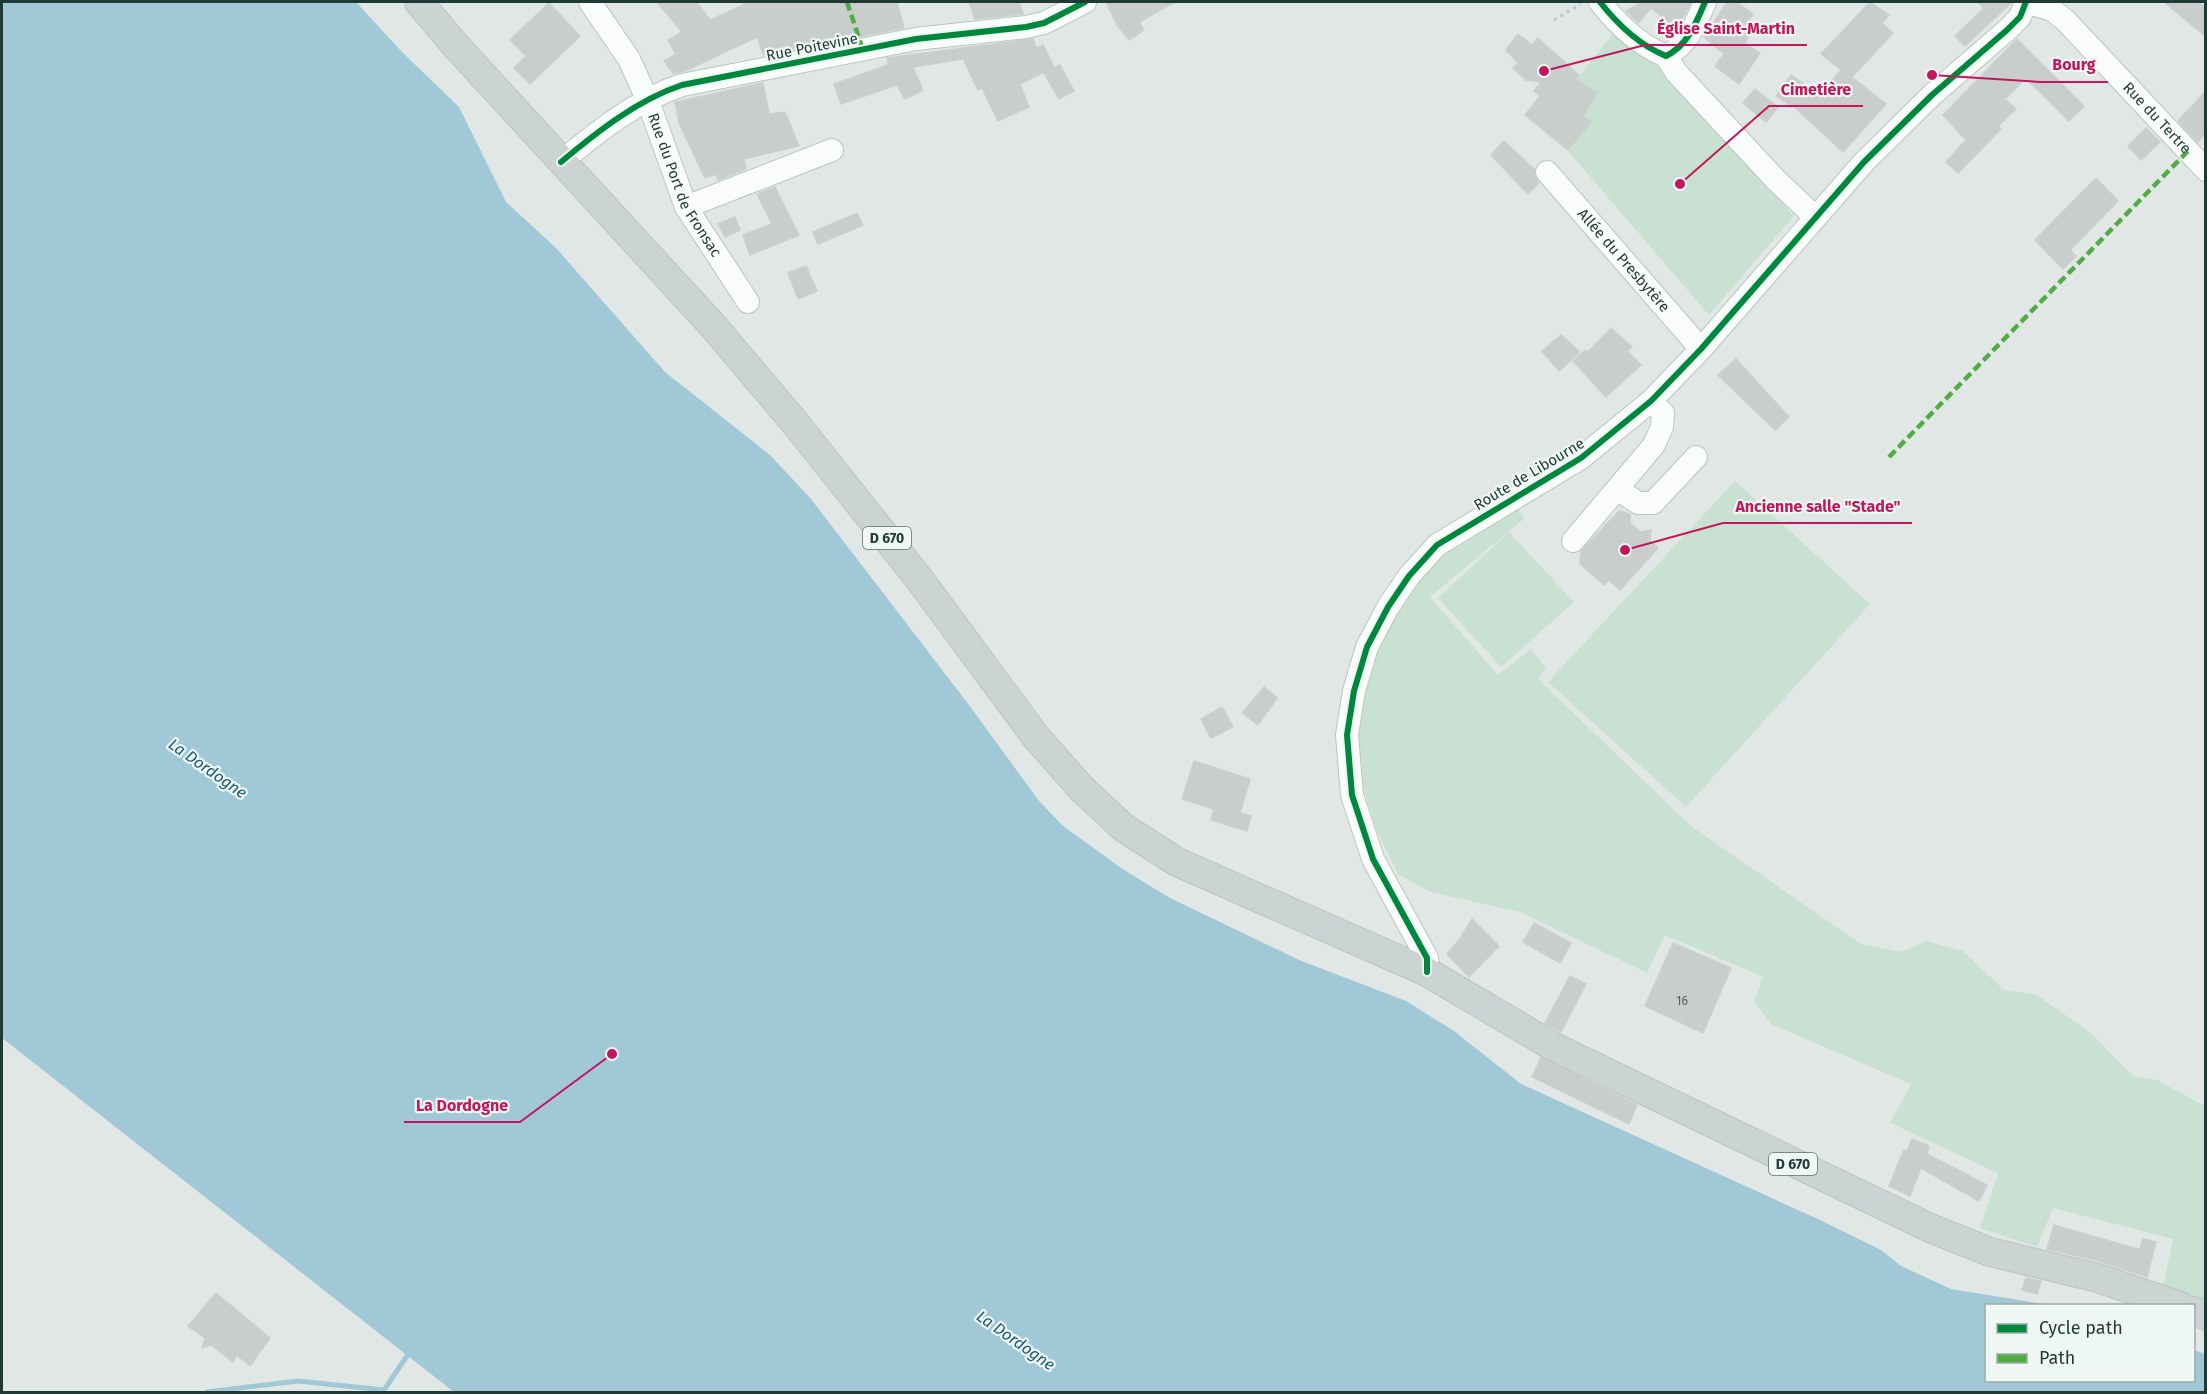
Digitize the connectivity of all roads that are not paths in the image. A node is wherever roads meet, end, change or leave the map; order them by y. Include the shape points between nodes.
1 (419, 2) edge
2 (590, 2) edge
3 (1085, 2) edge
4 (1600, 2) edge
5 (1705, 2) edge
6 (2026, 2) edge
7 (1666, 56) junction
8 (648, 101) junction
9 (832, 150) dead end
10 (561, 162) junction
11 (2205, 170) edge
12 (1547, 172) dead end
13 (686, 207) junction
14 (1815, 217) junction
15 (748, 302) dead end
16 (1701, 349) junction
17 (1651, 401) junction
18 (1696, 457) dead end
19 (1619, 490) junction
20 (1573, 541) dead end
21 (1427, 972) junction
22 (2177, 1304) edge

1 - 10 main road, D 670
2 - 8 street, Rue du Port de Fronsac via 629,59
3 - 8 street, Rue Poitevine via 1035,25 916,39 682,85
4 - 7 street via 1613,19 1648,48
5 - 7 street via 1687,39
6 - 11 street, Rue du Tertre via 2052,10 2065,20
6 - 14 street, Route de Libourne via 2020,17 1932,95
7 - 14 street via 1676,72
8 - 10 street, Rue Poitevine
8 - 13 street, Rue du Port de Fronsac
9 - 13 street
10 - 21 main road, D 670 via 714,327 796,424 920,580 1036,737 1082,789 1124,828 1178,862
12 - 16 street, Allée du Presbytère
13 - 15 street, Rue du Port de Fronsac
14 - 16 street, Route de Libourne
16 - 17 street, Route de Libourne
17 - 19 street via 1663,413 1662,427 1654,445
17 - 21 street, Route de Libourne via 1581,458 1437,545 1409,576 1367,647 1347,735 1352,795 1373,859 1427,958
18 - 19 street via 1653,503 1638,503
19 - 20 street
21 - 22 main road, D 670 via 1554,1047 1930,1228 1990,1252 2098,1278

